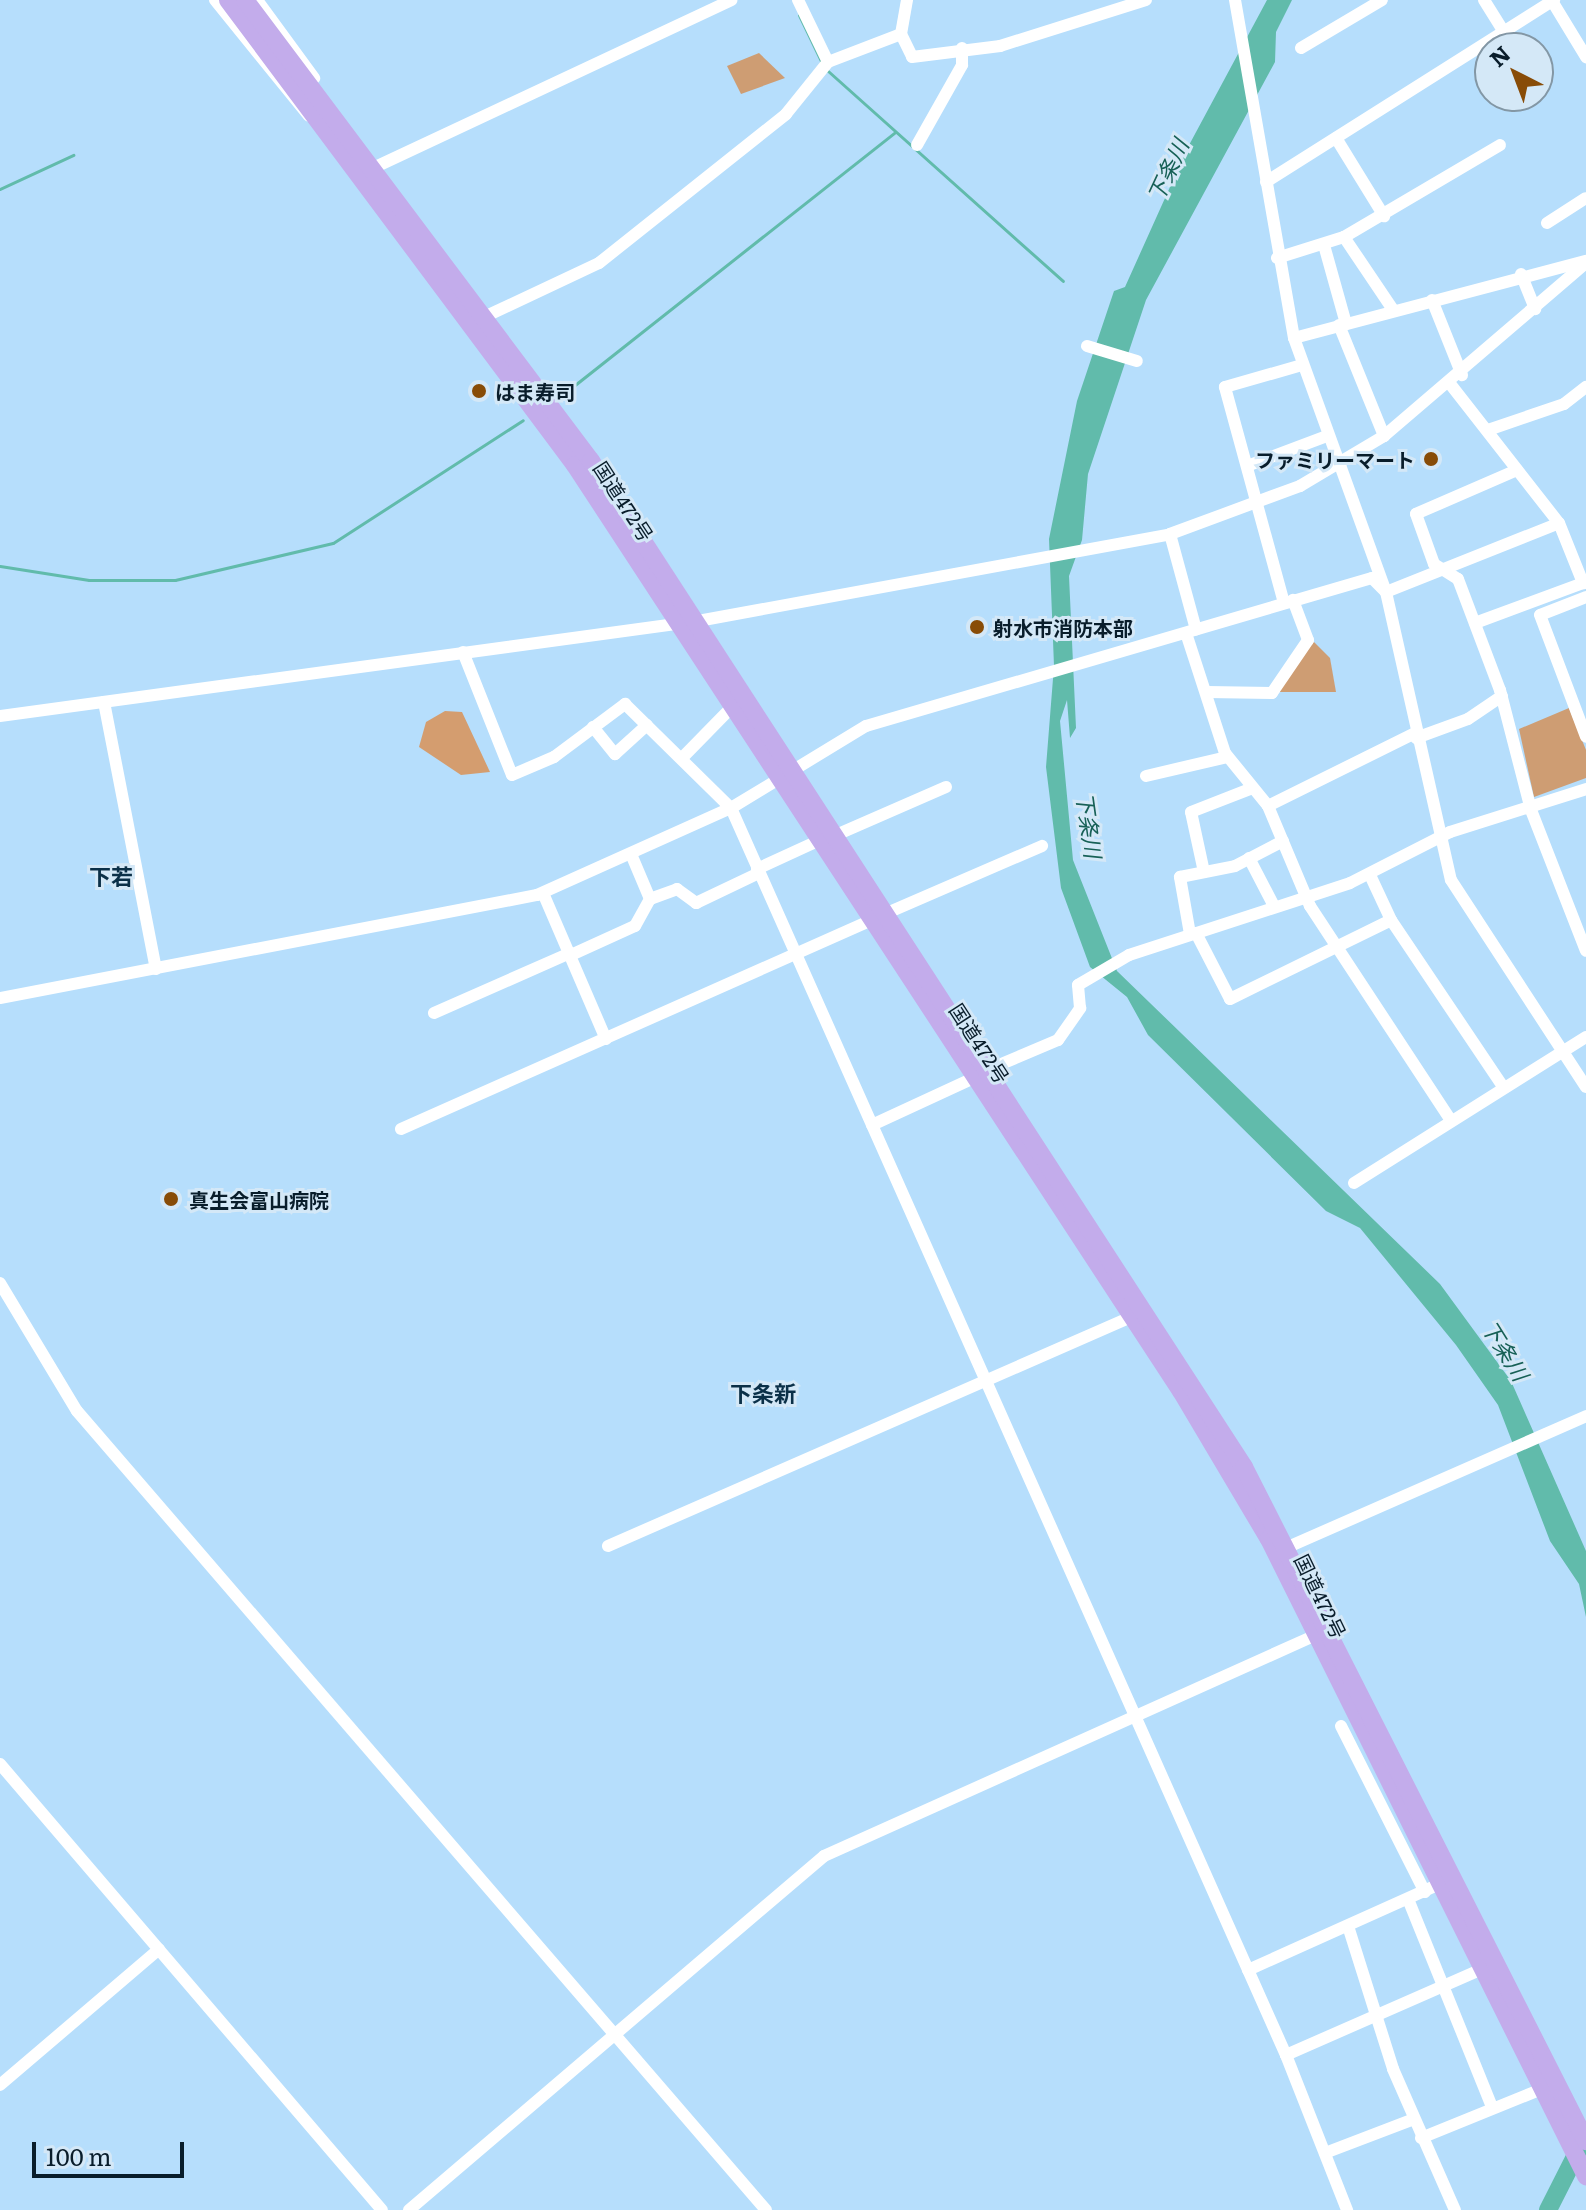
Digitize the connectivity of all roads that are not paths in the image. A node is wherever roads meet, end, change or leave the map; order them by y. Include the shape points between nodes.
1 (215, 0) edge
2 (228, 0) edge
3 (245, 0) edge
4 (257, 0) edge
5 (731, 0) edge
6 (798, 0) edge
7 (907, 0) edge
8 (1146, 0) edge
9 (1235, 0) edge
10 (1382, 0) edge
11 (1484, 0) edge
12 (1553, 1) edge
13 (1504, 32) joint
14 (901, 34) junction
15 (962, 48) junction
16 (1301, 48) dead end
17 (1474, 51) edge
18 (1586, 57) edge
19 (828, 62) junction
20 (293, 76) junction
21 (327, 123) junction
22 (1336, 138) junction
23 (917, 145) dead end
24 (1500, 145) dead end
25 (371, 169) junction
26 (1266, 182) junction
27 (1586, 198) edge
28 (1384, 216) junction
29 (1547, 223) dead end
30 (1344, 237) junction
31 (1324, 245) junction
32 (1277, 258) junction
33 (1586, 262) edge
34 (1521, 274) junction
35 (1432, 300) junction
36 (1535, 309) junction
37 (1394, 311) junction
38 (482, 318) junction
39 (1342, 324) junction
40 (1294, 338) junction
41 (1087, 346) dead end
42 (1135, 361) dead end
43 (1302, 365) junction
44 (1462, 375) junction
45 (1451, 385) junction
46 (1586, 387) edge
47 (1488, 430) junction
48 (1327, 436) junction
49 (1384, 436) junction
50 (1340, 463) junction
51 (1247, 466) junction
52 (1517, 470) junction
53 (1257, 504) junction
54 (1559, 523) junction
55 (1170, 534) junction
56 (1447, 568) junction
57 (1584, 582) edge
58 (1386, 592) junction
59 (1586, 597) edge
60 (1288, 602) junction
61 (698, 621) junction
62 (678, 623) junction
63 (1475, 623) junction
64 (1191, 632) junction
65 (463, 652) junction
66 (1207, 692) junction
67 (1502, 696) junction
68 (104, 702) junction
69 (733, 706) junction
70 (0, 716) edge
71 (647, 725) junction
72 (593, 727) junction
73 (1416, 736) junction
74 (1586, 737) edge
75 (683, 757) junction
76 (1227, 757) junction
77 (786, 772) junction
78 (1146, 776) dead end
79 (946, 787) dead end
80 (1250, 789) junction
81 (1586, 789) edge
82 (1268, 806) junction
83 (731, 808) junction
84 (1531, 810) junction
85 (828, 838) junction
86 (1441, 839) junction
87 (1283, 841) junction
88 (1042, 846) dead end
89 (631, 854) junction
90 (1249, 858) junction
91 (758, 871) junction
92 (1204, 872) junction
93 (1370, 875) junction
94 (543, 893) junction
95 (1307, 898) junction
96 (650, 899) junction
97 (1274, 906) junction
98 (880, 916) junction
99 (1391, 920) junction
100 (1193, 934) junction
101 (1336, 950) junction
102 (1586, 951) edge
103 (570, 954) junction
104 (796, 956) junction
105 (156, 969) junction
106 (0, 998) edge
107 (434, 1013) dead end
108 (1586, 1037) edge
109 (606, 1039) junction
110 (1560, 1047) junction
111 (981, 1074) junction
112 (1501, 1084) junction
113 (1586, 1087) edge
114 (1449, 1118) junction
115 (872, 1125) junction
116 (401, 1129) dead end
117 (1354, 1183) dead end
118 (0, 1283) edge
119 (1131, 1317) junction
120 (983, 1379) junction
121 (1586, 1416) edge
122 (608, 1546) dead end
123 (1288, 1547) junction
124 (1316, 1635) junction
125 (1136, 1717) junction
126 (1341, 1726) dead end
127 (0, 1764) edge
128 (1433, 1888) junction
129 (1408, 1899) junction
130 (1348, 1926) junction
131 (159, 1949) junction
132 (1484, 1968) junction
133 (1248, 1970) junction
134 (1442, 1987) junction
135 (1378, 2016) junction
136 (614, 2034) junction
137 (1286, 2055) junction
138 (0, 2085) edge
139 (1544, 2088) junction
140 (1560, 2105) junction
141 (1492, 2107) junction
142 (1414, 2119) junction
143 (1421, 2138) junction
144 (1586, 2141) edge
145 (1325, 2153) junction
146 (1586, 2176) edge
147 (382, 2210) edge
148 (409, 2210) edge
149 (766, 2210) edge
150 (1347, 2210) edge
151 (1455, 2210) edge

1 - 21 street via 292,103
2 - 20 highway, 国道472号
3 - 20 highway, 国道472号
4 - 21 street via 314,77
5 - 25 street
6 - 19 street
7 - 14 street
8 - 15 street via 1000,46
9 - 26 street
10 - 16 street
11 - 13 street
12 - 13 street
12 - 18 street
14 - 15 street via 912,57
14 - 19 street
15 - 23 street via 962,65
17 - 22 street
19 - 38 street via 786,114 610,255
20 - 21 highway, 国道472号
21 - 25 highway, 国道472号
21 - 62 highway, 国道472号 via 575,465
22 - 26 street
22 - 28 street
24 - 28 street
25 - 38 highway, 国道472号
26 - 32 street
27 - 29 street
28 - 30 street
30 - 31 street
30 - 37 street
31 - 32 street
31 - 39 street
32 - 40 street
33 - 34 street
33 - 36 street
34 - 35 street
34 - 36 street
35 - 37 street
35 - 44 street
36 - 44 street
37 - 39 street
38 - 61 highway, 国道472号 via 591,461
39 - 40 street
39 - 49 street
40 - 43 street
41 - 42 street
43 - 48 street
43 - 51 street via 1225,387
44 - 45 street
45 - 47 street
45 - 49 street
46 - 47 street via 1564,404
47 - 52 street
48 - 50 street
48 - 51 street
49 - 50 street
50 - 53 street
50 - 58 street
51 - 53 street
52 - 54 street
52 - 56 street via 1416,514 1434,564
53 - 55 street
53 - 60 street
54 - 56 street
54 - 57 street
55 - 61 street
55 - 64 street
56 - 58 street
56 - 63 street
57 - 63 street
58 - 60 street via 1372,578
58 - 73 street
59 - 74 street via 1540,615
60 - 64 street
60 - 66 street via 1308,640 1272,693
61 - 62 street
61 - 77 highway, 国道472号
62 - 65 street
62 - 69 highway, 国道472号
63 - 67 street
64 - 66 street
64 - 77 street via 866,726
65 - 68 street
65 - 72 street via 512,775
66 - 76 street
67 - 73 street via 1468,719
67 - 84 street
68 - 70 street
68 - 105 street
69 - 75 street
69 - 77 highway, 国道472号
71 - 72 street via 625,704
71 - 72 street via 615,754
71 - 75 street
73 - 82 street
73 - 86 street
75 - 83 street
76 - 78 street
76 - 80 street
77 - 83 street
77 - 85 highway, 国道472号
79 - 85 street
80 - 82 street
80 - 92 street via 1191,812
81 - 84 street
82 - 87 street
83 - 89 street
83 - 91 street
84 - 86 street
84 - 102 street
85 - 91 street
85 - 98 highway, 国道472号
86 - 93 street
86 - 110 street via 1454,887
87 - 90 street
87 - 95 street
88 - 98 street
89 - 94 street
89 - 96 street
90 - 92 street
90 - 97 street
91 - 96 street via 696,903 677,889
91 - 104 street
92 - 100 street via 1180,877
93 - 95 street
93 - 99 street
94 - 103 street
94 - 105 street
95 - 97 street
95 - 101 street
96 - 103 street via 635,926
97 - 100 street
98 - 104 street
98 - 111 highway, 国道472号
99 - 101 street
99 - 112 street
100 - 101 street via 1230,999
100 - 111 street via 1129,955 1082,982 1080,1008 1058,1040
101 - 114 street
103 - 107 street
103 - 109 street
104 - 109 street
104 - 115 street
105 - 106 street
108 - 110 street
109 - 116 street
110 - 112 street
110 - 113 street
111 - 115 street
111 - 119 highway, 国道472号
111 - 123 highway, 国道472号 via 1145,1310
112 - 114 street
114 - 117 street
115 - 120 street
118 - 136 street via 77,1411
119 - 120 street
119 - 124 highway, 国道472号 via 1232,1472
120 - 122 street
120 - 125 street
121 - 123 street
123 - 140 highway, 国道472号
124 - 125 street
124 - 128 highway, 国道472号
125 - 133 street
125 - 136 street via 832,1851
126 - 128 street
127 - 131 street
128 - 129 street
128 - 132 highway, 国道472号
129 - 130 street
129 - 134 street
130 - 133 street
130 - 135 street
131 - 138 street
131 - 147 street
132 - 134 street
132 - 139 highway, 国道472号
133 - 137 street
134 - 135 street
134 - 141 street
135 - 137 street
135 - 142 street
136 - 148 street
136 - 149 street
137 - 145 street
139 - 140 highway, 国道472号
139 - 141 street
140 - 144 highway, 国道472号
140 - 146 highway, 国道472号
141 - 143 street
142 - 143 street
142 - 145 street
143 - 151 street
145 - 150 street

